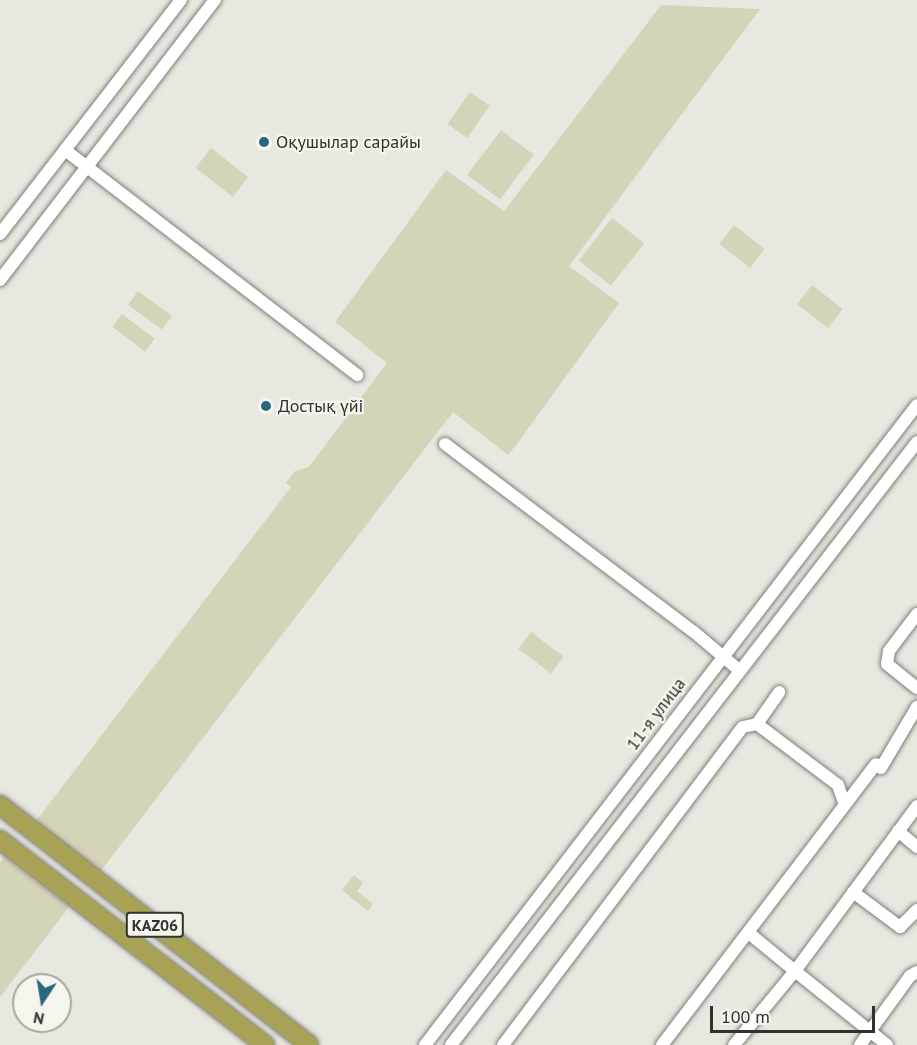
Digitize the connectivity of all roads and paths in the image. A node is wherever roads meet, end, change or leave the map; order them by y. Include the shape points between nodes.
1 (181, 0) edge
2 (215, 0) edge
3 (65, 150) junction
4 (87, 167) junction
5 (0, 234) edge
6 (0, 280) edge
7 (357, 375) dead end
8 (917, 405) edge
9 (917, 442) edge
10 (445, 444) dead end
11 (917, 614) edge
12 (723, 657) junction
13 (738, 670) junction
14 (917, 687) edge
15 (779, 692) dead end
16 (917, 707) edge
17 (757, 724) junction
18 (0, 805) edge
19 (845, 805) junction
20 (917, 806) edge
21 (898, 831) junction
22 (0, 840) edge
23 (917, 847) edge
24 (853, 892) junction
25 (917, 910) edge
26 (750, 934) junction
27 (795, 971) junction
28 (917, 972) edge
29 (870, 1032) junction
30 (265, 1045) edge
31 (309, 1045) edge
32 (425, 1045) edge
33 (451, 1045) edge
34 (503, 1045) edge
35 (662, 1045) edge
36 (734, 1045) edge
37 (860, 1045) edge
38 (887, 1045) edge

1 - 3 street
2 - 4 street
3 - 4 street
3 - 5 street
4 - 6 street
4 - 7 street
8 - 12 street, 11-я улица
9 - 13 street
10 - 12 street
11 - 14 street via 889,651 887,664
12 - 13 street
12 - 32 street, 11-я улица
13 - 33 street
15 - 17 street
16 - 19 street via 878,766
17 - 19 street via 838,785
17 - 34 street via 743,727
18 - 31 highway, KАZ06
19 - 26 street
20 - 21 street
21 - 23 street
21 - 24 street
22 - 30 highway, KАZ06
24 - 25 street via 900,927
24 - 27 street
26 - 27 street
26 - 35 street
27 - 29 street
27 - 36 street
28 - 29 street via 910,976
29 - 37 street
29 - 38 street

